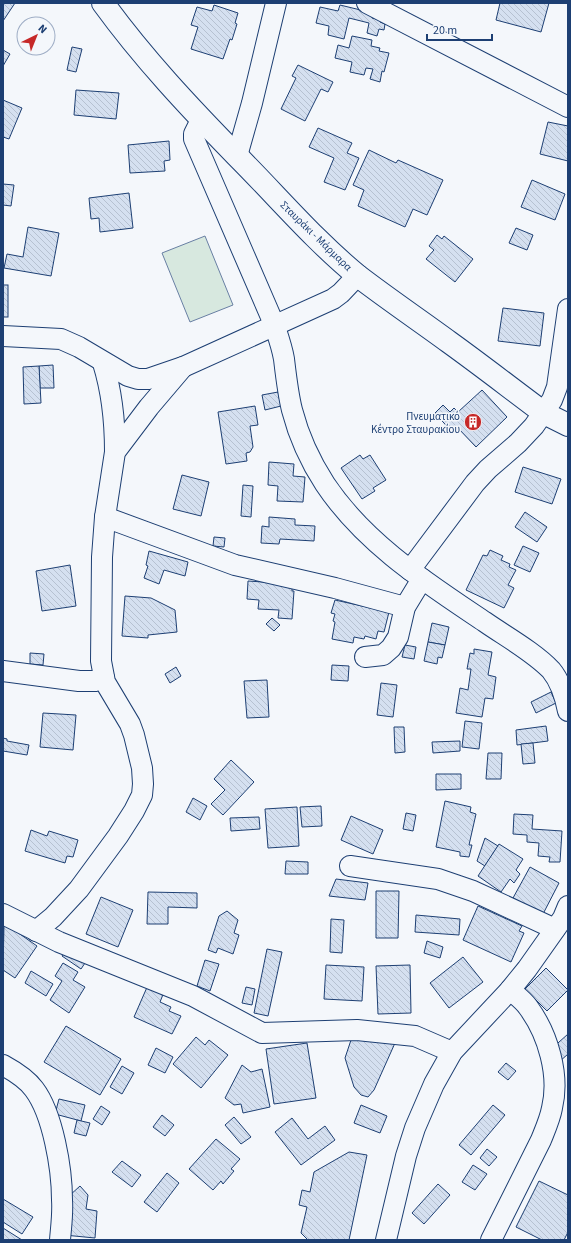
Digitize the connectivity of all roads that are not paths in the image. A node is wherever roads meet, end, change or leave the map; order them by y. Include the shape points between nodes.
1 (103, 3) edge
2 (276, 3) edge
3 (367, 3) edge
4 (568, 107) edge
5 (202, 120) junction
6 (237, 156) junction
7 (358, 275) junction
8 (568, 309) edge
9 (274, 324) junction
10 (3, 336) edge
11 (103, 363) junction
12 (183, 366) junction
13 (544, 413) junction
14 (568, 425) edge
15 (115, 452) junction
16 (105, 517) junction
17 (416, 575) junction
18 (405, 607) junction
19 (366, 658) dead end
20 (3, 671) edge
21 (104, 678) junction
22 (568, 712) edge
23 (350, 866) dead end
24 (568, 906) edge
25 (3, 914) edge
26 (555, 929) junction
27 (36, 931) junction
28 (510, 990) junction
29 (452, 1052) junction
30 (3, 1065) edge
31 (60, 1240) edge
32 (386, 1240) edge
33 (491, 1240) edge

1 - 5 street, Σταυράκι - Μάρμαρα via 151,64
2 - 6 street
3 - 4 street
5 - 6 street, Σταυράκι - Μάρμαρα
5 - 9 street via 194,139
6 - 7 street, Σταυράκι - Μάρμαρα via 298,220
7 - 9 street via 341,294
7 - 13 street, Σταυράκι - Μάρμαρα
8 - 13 street via 557,386
9 - 12 street
9 - 17 street via 281,345 292,409 310,459 326,485 360,526
10 - 11 street via 61,339
11 - 12 street via 128,376 143,380
11 - 15 street via 113,408
12 - 15 street
13 - 14 street, Σταυράκι - Μάρμαρα
13 - 17 street via 518,443 475,483
15 - 16 street
16 - 18 street via 235,565
16 - 21 street via 101,645
17 - 18 street
17 - 22 street via 550,670 562,689
18 - 19 street via 398,637 391,648 383,655
20 - 21 street via 80,681
21 - 27 street via 134,735 142,768 142,795 118,836 79,889
23 - 26 street via 438,879 473,891
24 - 26 street
25 - 27 street
26 - 28 street
27 - 29 street via 193,996 262,1033 357,1030 415,1036
28 - 29 street
28 - 33 street via 527,1005 538,1023 552,1064 555,1084 552,1108 541,1140
29 - 32 street via 434,1084 415,1128
30 - 31 street via 18,1074 34,1089 47,1116 62,1184

